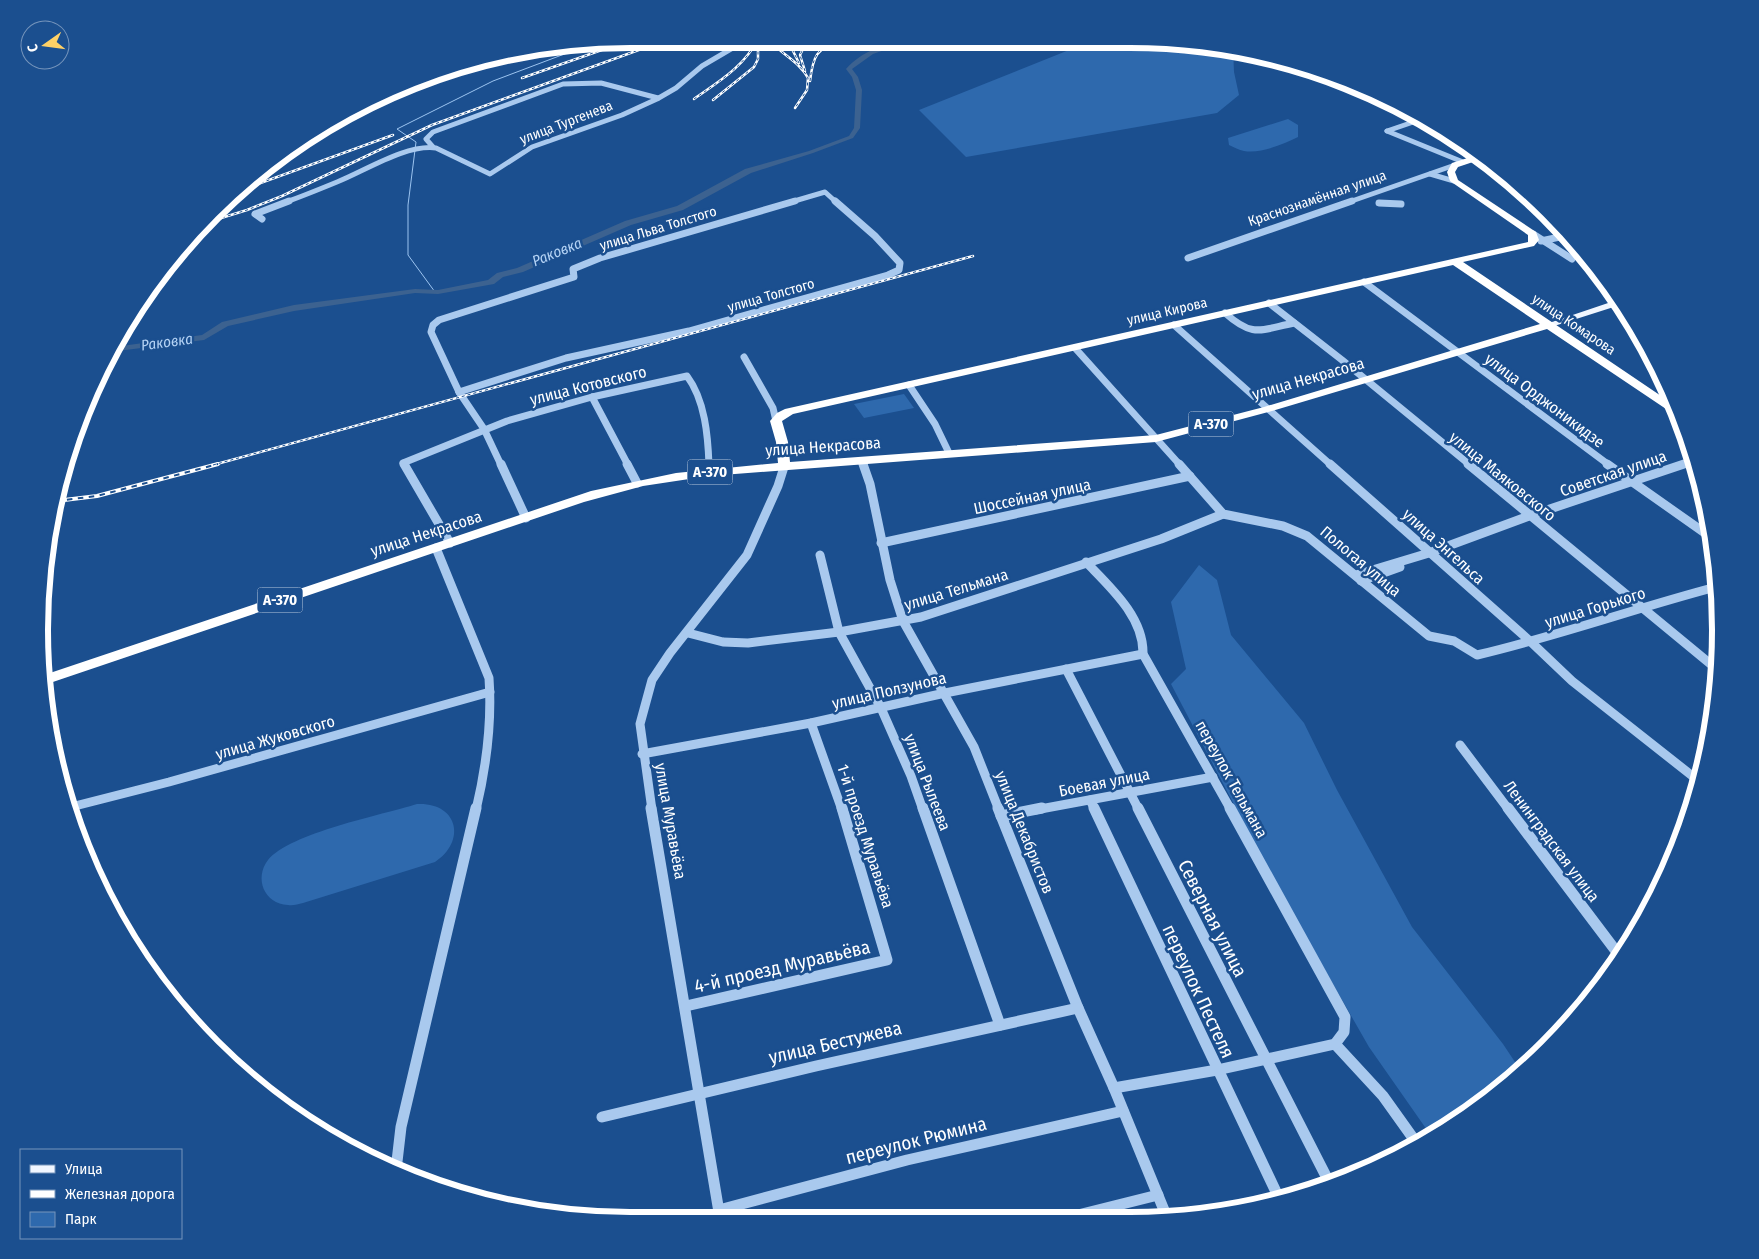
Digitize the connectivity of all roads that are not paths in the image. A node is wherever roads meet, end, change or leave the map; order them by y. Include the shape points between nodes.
1 (733, 48) edge
2 (658, 98) junction
3 (1414, 122) edge
4 (433, 147) junction
5 (1472, 160) edge
6 (1456, 166) junction
7 (1430, 174) junction
8 (1454, 181) junction
9 (825, 192) joint
10 (1379, 203) dead end
11 (1400, 204) dead end
12 (262, 219) dead end
13 (1559, 237) edge
14 (1532, 239) junction
15 (1544, 241) junction
16 (1188, 258) dead end
17 (1572, 259) dead end
18 (1454, 261) junction
19 (1364, 282) junction
20 (1269, 303) junction
21 (1612, 305) edge
22 (1225, 313) junction
23 (1294, 323) junction
24 (1174, 325) junction
25 (1548, 325) junction
26 (1075, 348) junction
27 (1458, 351) junction
28 (744, 357) dead end
29 (1364, 380) junction
30 (909, 385) junction
31 (459, 392) junction
32 (592, 397) junction
33 (1666, 404) edge
34 (1268, 408) junction
35 (776, 421) junction
36 (484, 429) junction
37 (1156, 438) junction
38 (949, 454) junction
39 (862, 461) junction
40 (403, 463) joint
41 (1687, 463) edge
42 (784, 467) junction
43 (709, 472) junction
44 (1190, 476) junction
45 (637, 482) junction
46 (1633, 482) junction
47 (1223, 514) junction
48 (1529, 516) junction
49 (526, 518) junction
50 (1703, 532) edge
51 (450, 543) junction
52 (881, 543) junction
53 (436, 548) junction
54 (1429, 553) junction
55 (820, 555) dead end
56 (1086, 562) junction
57 (1359, 578) junction
58 (1710, 589) edge
59 (1640, 607) junction
60 (903, 621) junction
61 (839, 632) junction
62 (688, 633) junction
63 (1531, 642) junction
64 (1143, 654) junction
65 (1482, 655) joint
66 (1710, 663) edge
67 (1066, 669) junction
68 (50, 678) edge
69 (490, 692) junction
70 (945, 693) junction
71 (881, 708) junction
72 (811, 723) junction
73 (1460, 746) dead end
74 (642, 754) junction
75 (1693, 776) edge
76 (1213, 777) junction
77 (1131, 792) junction
78 (1090, 800) junction
79 (75, 806) edge
80 (1001, 816) junction
81 (1615, 950) edge
82 (887, 960) joint
83 (686, 1006) junction
84 (1078, 1008) junction
85 (1000, 1025) junction
86 (1335, 1044) junction
87 (1264, 1059) junction
88 (1217, 1070) junction
89 (1114, 1088) junction
90 (701, 1092) junction
91 (1124, 1111) junction
92 (602, 1117) dead end
93 (1413, 1138) edge
94 (397, 1162) edge
95 (1326, 1177) edge
96 (1276, 1193) edge
97 (1158, 1195) junction
98 (1164, 1210) edge
99 (720, 1212) edge
100 (727, 1212) edge
101 (1090, 1212) edge

1 - 2 street, улица Тургенева
2 - 4 street, улица Тургенева via 524,151 490,174
2 - 4 street via 601,83 563,84 433,132 426,139
3 - 6 street via 1387,131
4 - 12 street via 402,153 255,214
5 - 6 highway, Краснознамённая улица
6 - 7 street, Краснознамённая улица
6 - 8 highway via 1451,175
7 - 8 street
7 - 16 street, Краснознамённая улица
8 - 14 highway
9 - 31 street, улица Льва Толстого via 600,258 573,269 574,277 439,320 432,324 431,332
9 - 31 street, улица Толстого via 875,236 900,263 899,270 707,326 581,354
10 - 11 street
13 - 15 street, улица Кирова
14 - 15 street, улица Кирова
14 - 18 highway, улица Кирова
15 - 17 street
18 - 19 highway, улица Кирова
18 - 25 highway, улица Комарова
19 - 20 highway, улица Кирова
19 - 27 street, улица Орджоникидзе
20 - 22 highway, улица Кирова
20 - 23 street, улица Маяковского
21 - 25 main road, улица Некрасова / А-370
22 - 23 street via 1241,327 1257,330
22 - 24 highway, улица Кирова
23 - 29 street, улица Маяковского
24 - 26 highway, улица Кирова
24 - 34 street, улица Энгельса
25 - 27 highway, улица Некрасова / А-370
25 - 33 highway, улица Комарова
26 - 30 highway, улица Кирова
26 - 37 street
27 - 29 highway, улица Некрасова / А-370
27 - 46 street, улица Орджоникидзе
28 - 35 street
29 - 34 highway, улица Некрасова / А-370
29 - 48 street, улица Маяковского
30 - 35 highway, улица Кирова via 789,411
30 - 38 street via 935,424
31 - 36 street, улица Льва Толстого
32 - 36 street, улица Котовского
32 - 43 street, улица Котовского via 689,376 697,391 707,440
32 - 45 street
34 - 37 highway, улица Некрасова / А-370
34 - 54 street, улица Энгельса
35 - 42 highway
36 - 40 street, улица Котовского
36 - 49 street, улица Льва Толстого
37 - 38 highway, улица Некрасова / А-370
37 - 44 street
38 - 39 highway, улица Некрасова / А-370
39 - 42 highway, улица Некрасова / А-370
39 - 52 street, улица Декабристов via 870,484
40 - 51 street
41 - 46 street, Советская улица
42 - 43 highway, улица Некрасова / А-370
42 - 62 street, улица Муравьёва via 747,555
43 - 45 highway, улица Некрасова / А-370
44 - 47 street
44 - 52 street, Шоссейная улица
45 - 49 highway, улица Некрасова / А-370
46 - 48 street, Советская улица
46 - 50 street, улица Орджоникидзе
47 - 56 street, улица Тельмана via 1161,539
47 - 57 street, Пологая улица via 1284,526 1302,533
48 - 54 street, Советская улица
48 - 59 street, улица Маяковского
49 - 51 highway, улица Некрасова / А-370
51 - 53 highway, улица Некрасова / А-370
52 - 60 street, улица Декабристов
53 - 68 highway, улица Некрасова / А-370
53 - 69 street via 489,678
54 - 57 street, Советская улица via 1418,560
54 - 63 street, улица Энгельса
55 - 61 street, улица Рылеева
56 - 60 street, улица Тельмана
56 - 64 street, переулок Тельмана via 1121,600 1135,622 1143,640
57 - 65 street, Пологая улица via 1429,636 1454,641 1472,653
58 - 59 street, улица Горького
59 - 63 street, улица Горького
59 - 66 street, улица Маяковского
60 - 61 street, улица Тельмана
60 - 70 street, улица Декабристов
61 - 62 street, улица Тельмана via 748,643 723,642
61 - 71 street, улица Рылеева
62 - 74 street, улица Муравьёва via 652,680 640,724
63 - 65 street, улица Горького
63 - 75 street, улица Энгельса via 1572,681
64 - 67 street, улица Ползунова
64 - 76 street, переулок Тельмана
67 - 70 street, улица Ползунова
67 - 77 street, Северная улица
69 - 79 street, улица Жуковского
69 - 94 street via 479,796 401,1127
70 - 71 street, улица Ползунова
70 - 80 street, улица Декабристов via 974,747
71 - 72 street, улица Ползунова
71 - 85 street, улица Рылеева via 911,776
72 - 74 street, улица Ползунова
72 - 82 street, 1-й проезд Муравьёва via 870,896
73 - 81 street, Ленинградская улица
74 - 83 street, улица Муравьёва
76 - 77 street, Боевая улица
76 - 86 street, переулок Тельмана via 1345,1017 1345,1033
77 - 78 street, Боевая улица
77 - 87 street, Северная улица
78 - 80 street, Боевая улица
78 - 88 street, переулок Пестеля
80 - 84 street, улица Декабристов
82 - 83 street, 4-й проезд Муравьёва
83 - 90 street, улица Муравьёва
84 - 85 street, улица Бестужева
84 - 89 street, улица Декабристов
85 - 90 street, улица Бестужева
86 - 87 street
86 - 93 street via 1383,1096
87 - 88 street
87 - 95 street, Северная улица
88 - 89 street
88 - 96 street, переулок Пестеля
89 - 91 street, улица Декабристов
90 - 92 street, улица Бестужева
90 - 99 street, улица Муравьёва
91 - 97 street, улица Декабристов
91 - 100 street, переулок Рюмина via 907,1160
97 - 98 street, улица Декабристов
97 - 101 street

